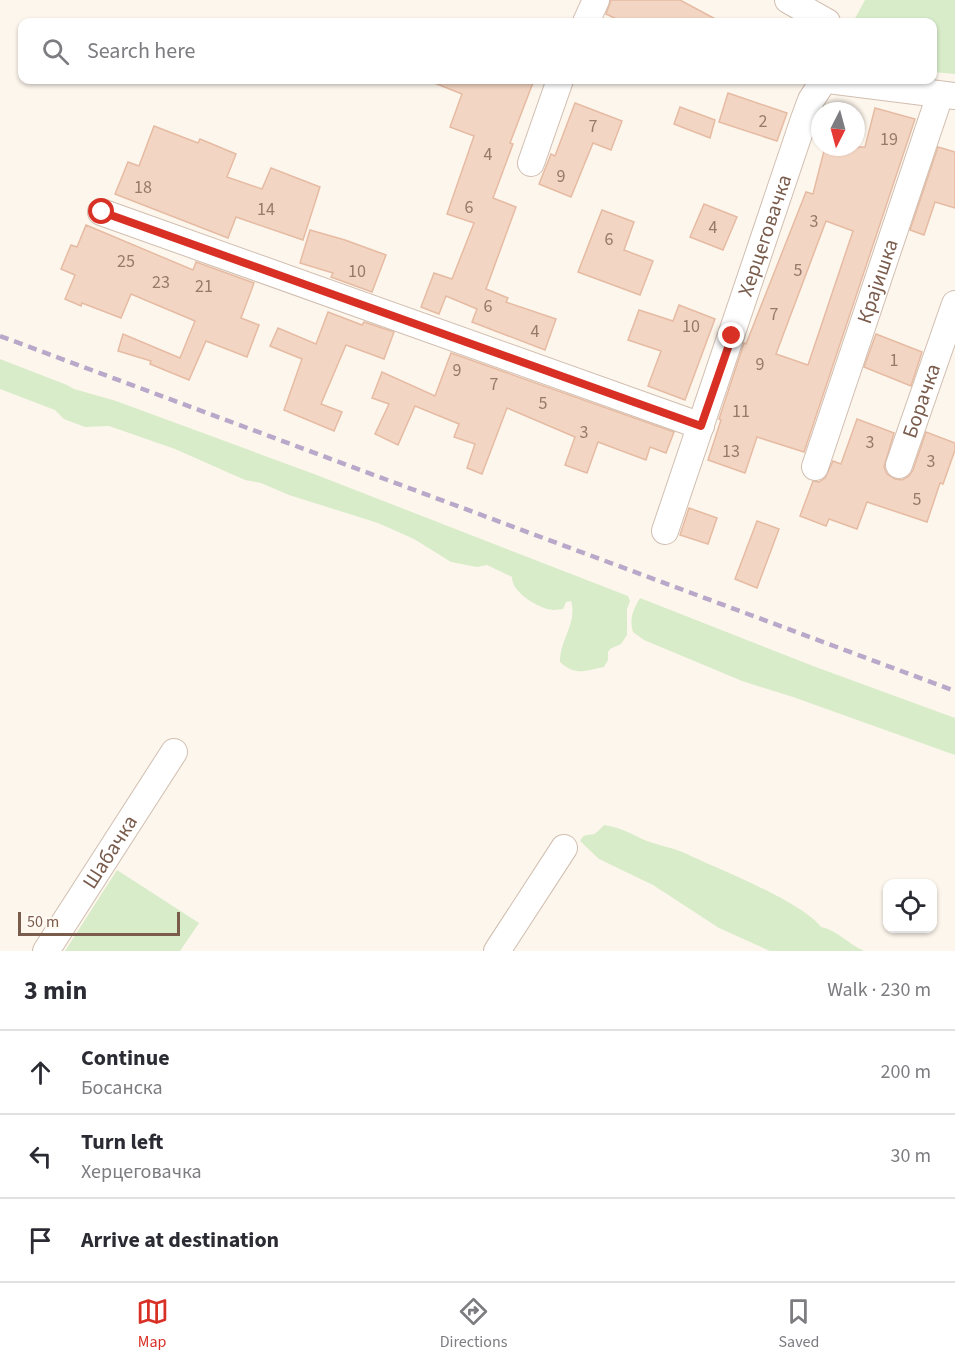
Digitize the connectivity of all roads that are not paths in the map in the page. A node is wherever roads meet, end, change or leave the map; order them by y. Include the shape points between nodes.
1 (596, 0) edge
2 (788, 0) edge
3 (588, 18) edge
4 (819, 18) edge
5 (559, 84) edge
6 (823, 84) edge
7 (881, 84) edge
8 (948, 96) edge
9 (531, 163) dead end
10 (102, 212) dead end
11 (955, 304) edge
12 (701, 426) junction
13 (899, 465) dead end
14 (815, 468) dead end
15 (665, 531) dead end
16 (174, 752) dead end
17 (564, 849) dead end
18 (46, 951) edge
19 (497, 951) edge

1 - 3 street
2 - 4 street
5 - 9 street
6 - 12 street, Херцеговачка via 804,119
7 - 8 street
8 - 14 street, Крајишка
10 - 12 street
11 - 13 street, Борачка
12 - 15 street, Херцеговачка
16 - 18 street, Шабачка
17 - 19 street

